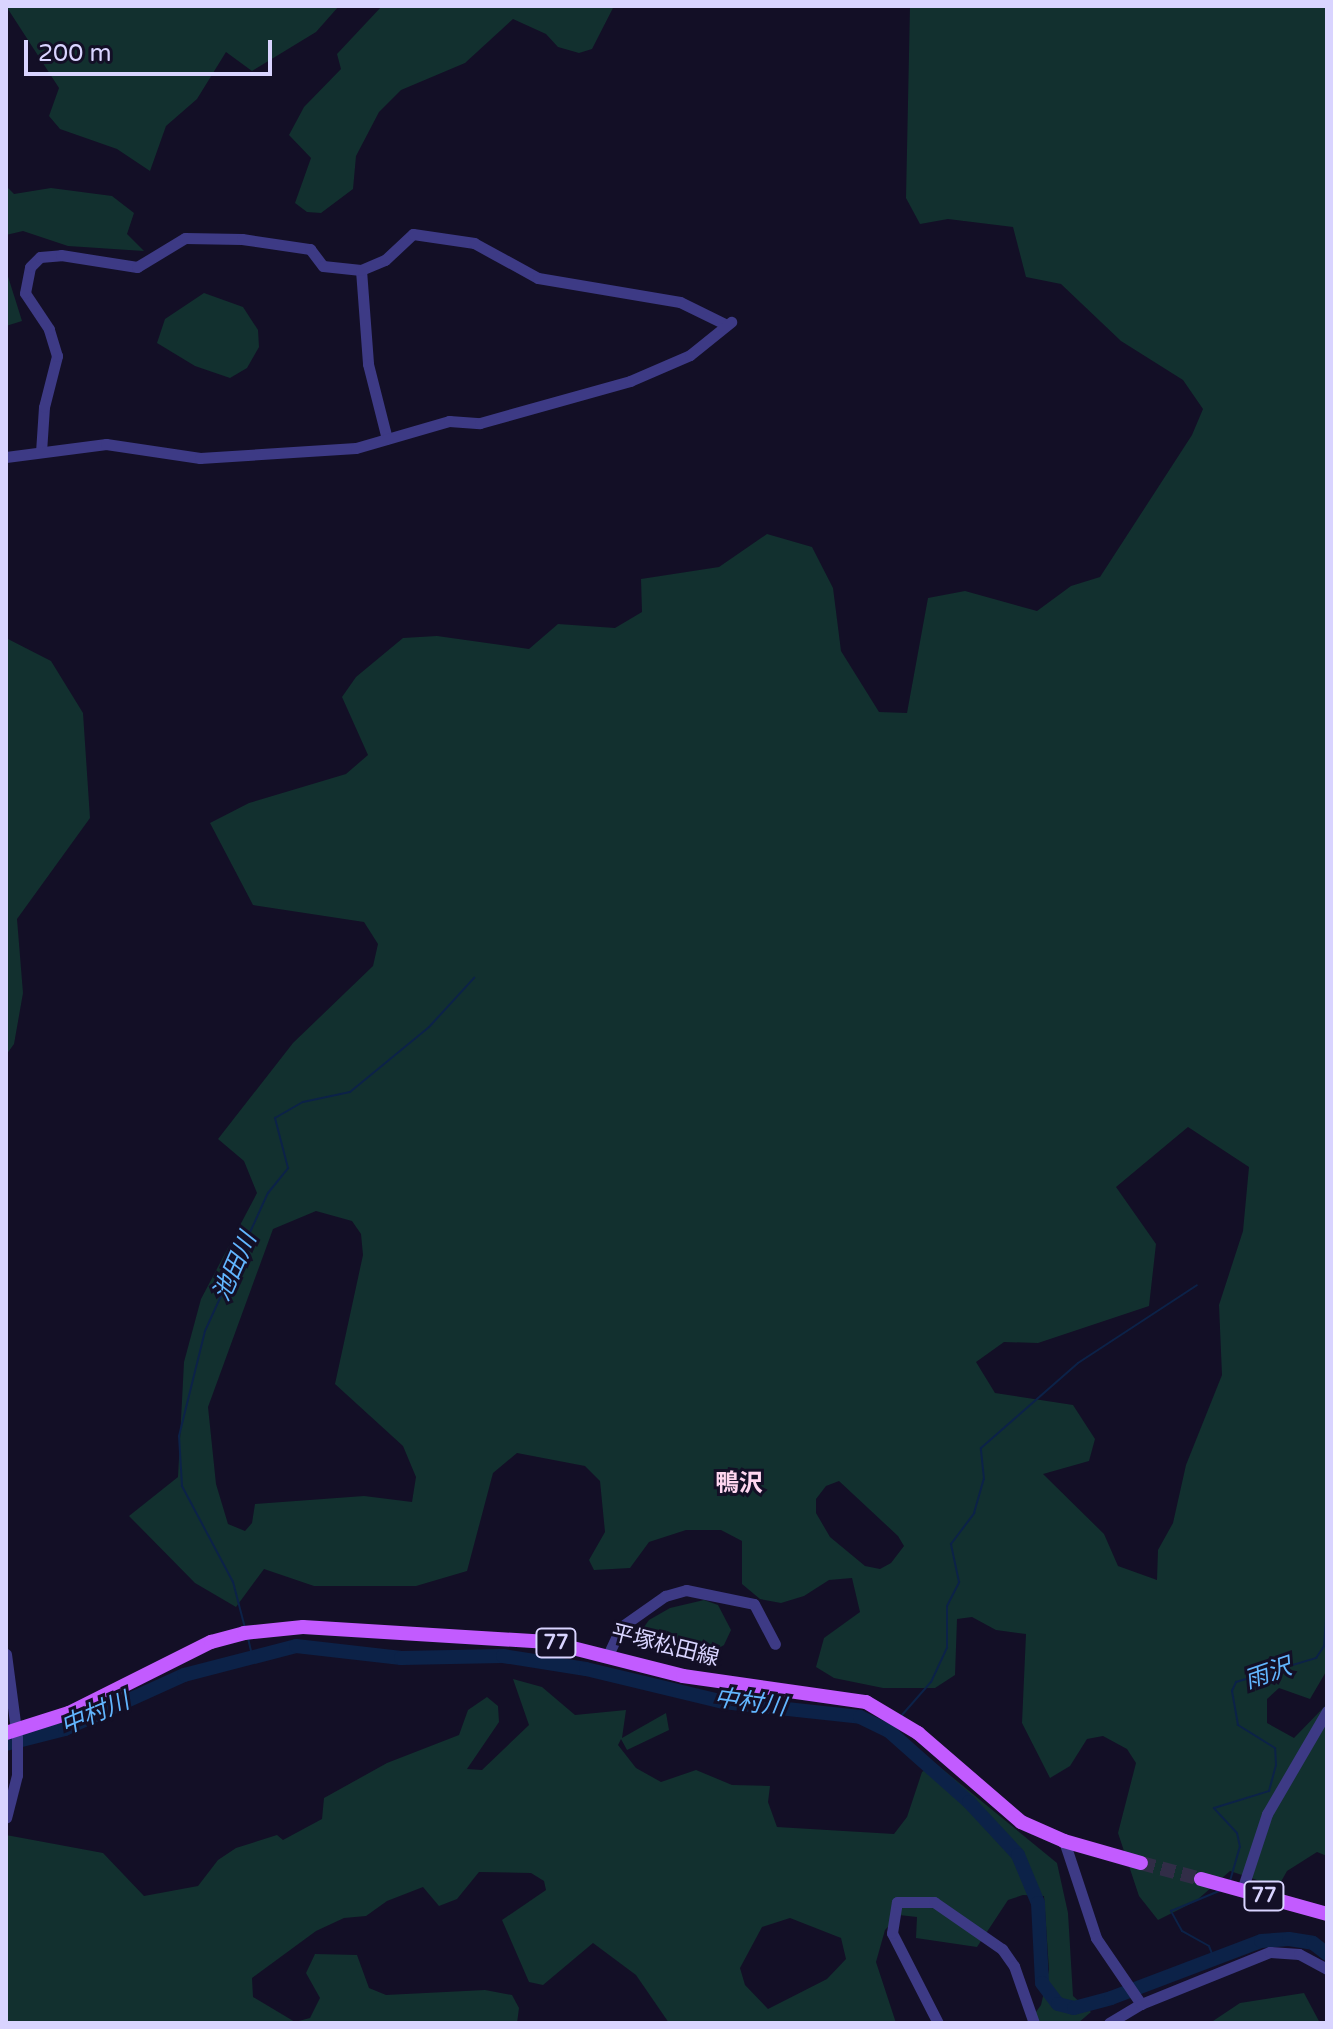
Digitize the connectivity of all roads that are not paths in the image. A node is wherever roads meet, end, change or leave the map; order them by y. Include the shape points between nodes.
1 (361, 270) junction
2 (387, 439) junction
3 (41, 452) junction
4 (6, 457) edge
5 (775, 1644) dead end
6 (6, 1654) edge
7 (608, 1655) junction
8 (1327, 1711) edge
9 (13, 1734) edge
10 (6, 1818) edge
11 (1064, 1841) junction
12 (1141, 1863) tunnel mouth
13 (1201, 1879) tunnel mouth
14 (1242, 1890) junction
15 (1327, 1914) edge
16 (1327, 1969) edge
17 (1139, 2001) junction
18 (938, 2023) edge
19 (1034, 2023) edge
20 (1109, 2023) edge

1 - 2 street via 368,364
1 - 2 street via 385,260 413,234 474,243 538,278 659,297 729,323 690,355 630,381 480,423 449,421
1 - 3 street via 323,266 310,249 242,239 185,238 137,267 61,255 40,257 30,267 25,293 49,329 57,356 44,407
2 - 3 street via 327,452 200,458 106,444
3 - 4 street
5 - 7 street via 754,1604 686,1590 665,1596 621,1627
6 - 9 street
7 - 9 main road, 平塚松田線 / 77 via 529,1639 279,1627 211,1642 109,1695
7 - 11 main road, 平塚松田線 / 77 via 712,1682 866,1702 918,1733 1021,1822
8 - 14 street via 1267,1814
9 - 10 street via 17,1772
11 - 12 main road, 平塚松田線 / 77
11 - 17 street via 1096,1938
13 - 14 main road, 77
14 - 15 main road, 77
16 - 17 street via 1299,1954 1270,1952
17 - 20 street
18 - 19 street via 892,1933 897,1902 934,1902 1002,1949 1014,1966

